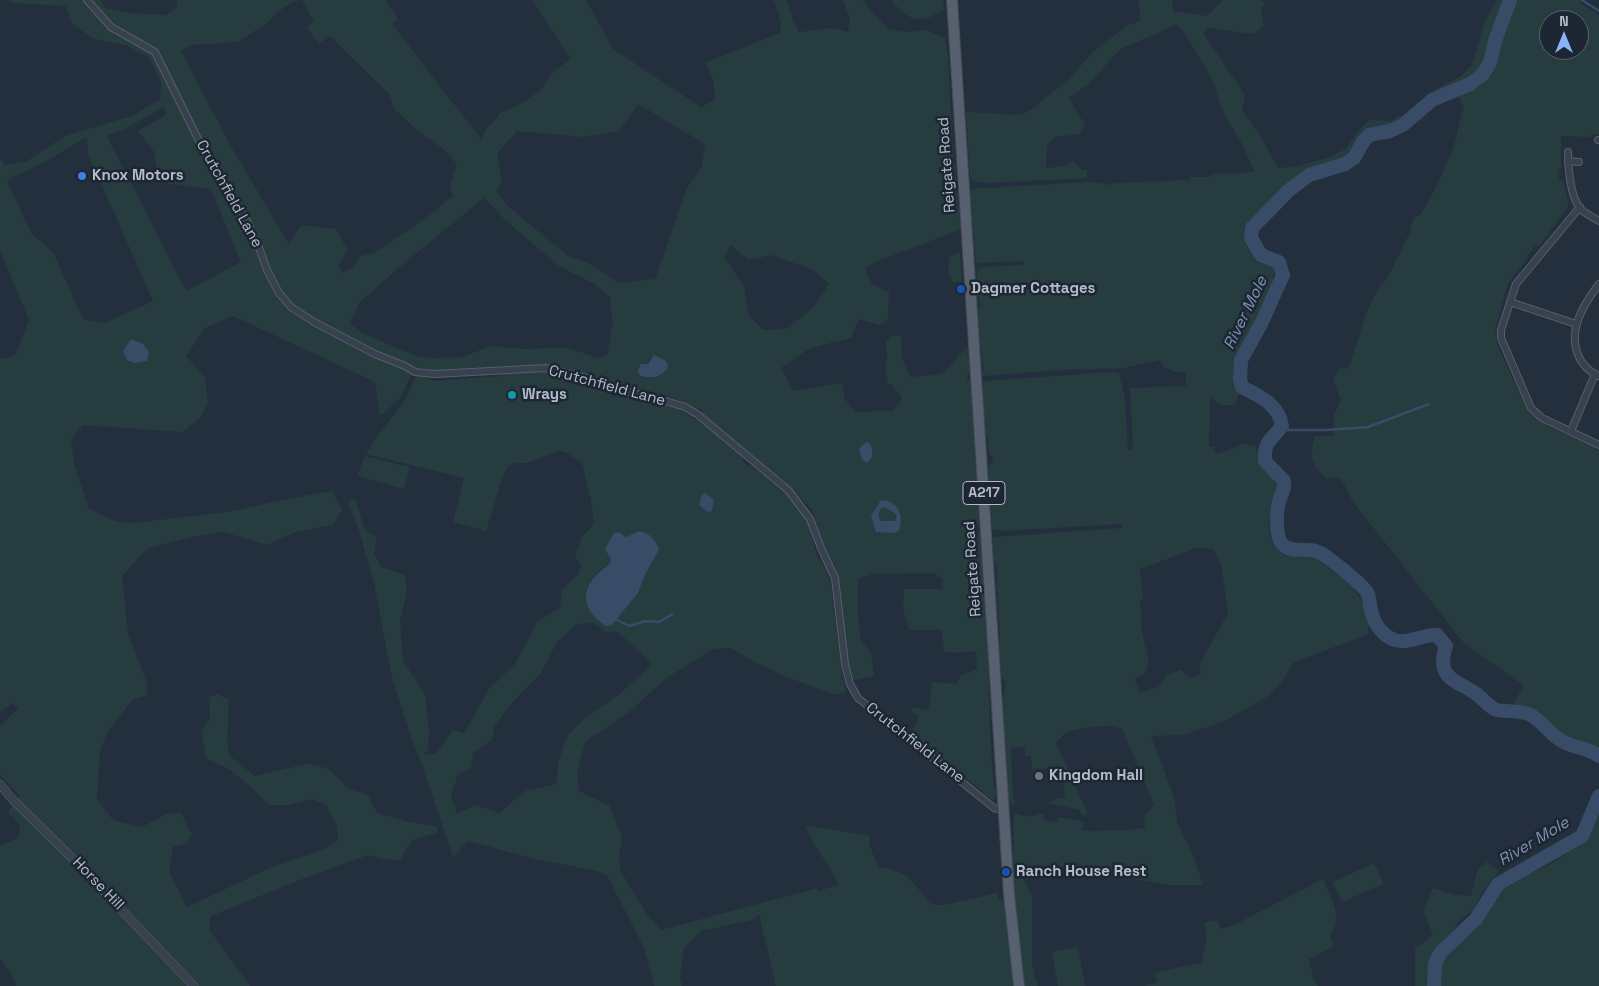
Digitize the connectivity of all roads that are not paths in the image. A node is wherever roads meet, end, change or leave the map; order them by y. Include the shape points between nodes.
1 (87, 0) edge
2 (952, 0) edge
3 (1568, 152) dead end
4 (1568, 161) junction
5 (1579, 162) dead end
6 (1580, 208) junction
7 (1599, 221) edge
8 (1599, 284) edge
9 (1596, 294) edge
10 (1510, 302) junction
11 (1576, 324) junction
12 (1597, 375) edge
13 (1570, 431) junction
14 (1599, 445) edge
15 (0, 784) edge
16 (1004, 810) junction
17 (194, 986) edge
18 (1019, 986) edge

1 - 16 street, Crutchfield Lane via 111,27 155,52 205,153 246,219 279,293 291,307 367,350 415,372 434,374 546,368 685,407 782,484 810,519 835,578 845,664 858,698 994,808
2 - 16 main road, Reigate Road / A217
3 - 4 street
4 - 5 street
4 - 6 street via 1570,182
6 - 7 street
6 - 10 street via 1516,284
8 - 9 street
9 - 11 street via 1584,305
10 - 11 street
10 - 13 street via 1501,338 1531,408 1542,418
11 - 12 street via 1578,355 1586,368
12 - 13 street
13 - 14 street
15 - 17 street, Horse Hill
16 - 18 main road, Reigate Road / A217

